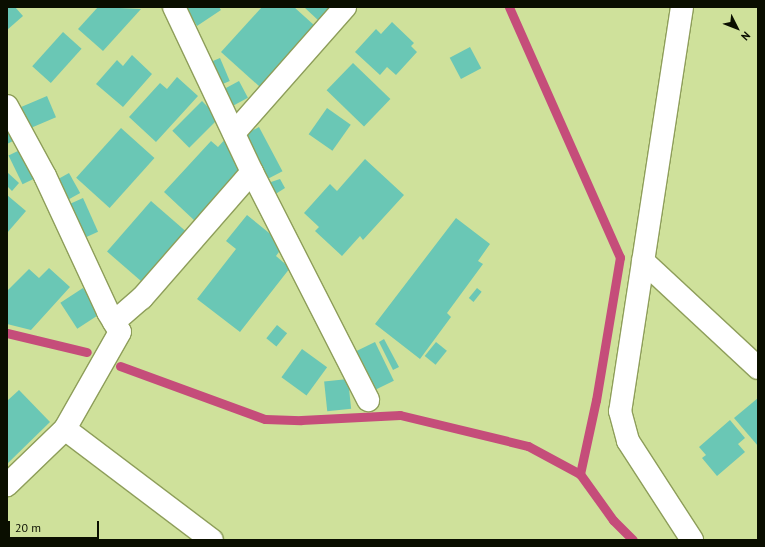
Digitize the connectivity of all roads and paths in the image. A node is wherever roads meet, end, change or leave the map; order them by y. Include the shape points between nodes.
1 (174, 7) edge
2 (345, 7) edge
3 (682, 7) edge
4 (7, 106) edge
5 (234, 133) junction
6 (252, 172) junction
7 (643, 261) junction
8 (114, 322) junction
9 (758, 368) edge
10 (368, 400) dead end
11 (65, 429) junction
12 (7, 485) edge
13 (212, 540) edge
14 (692, 540) edge

1 - 5 street
2 - 5 street
3 - 7 street
4 - 8 street via 45,176
5 - 6 street
6 - 8 street via 142,298
6 - 10 street
7 - 9 street
7 - 14 street via 620,411 628,441
8 - 11 street via 120,332
11 - 12 street
11 - 13 street

